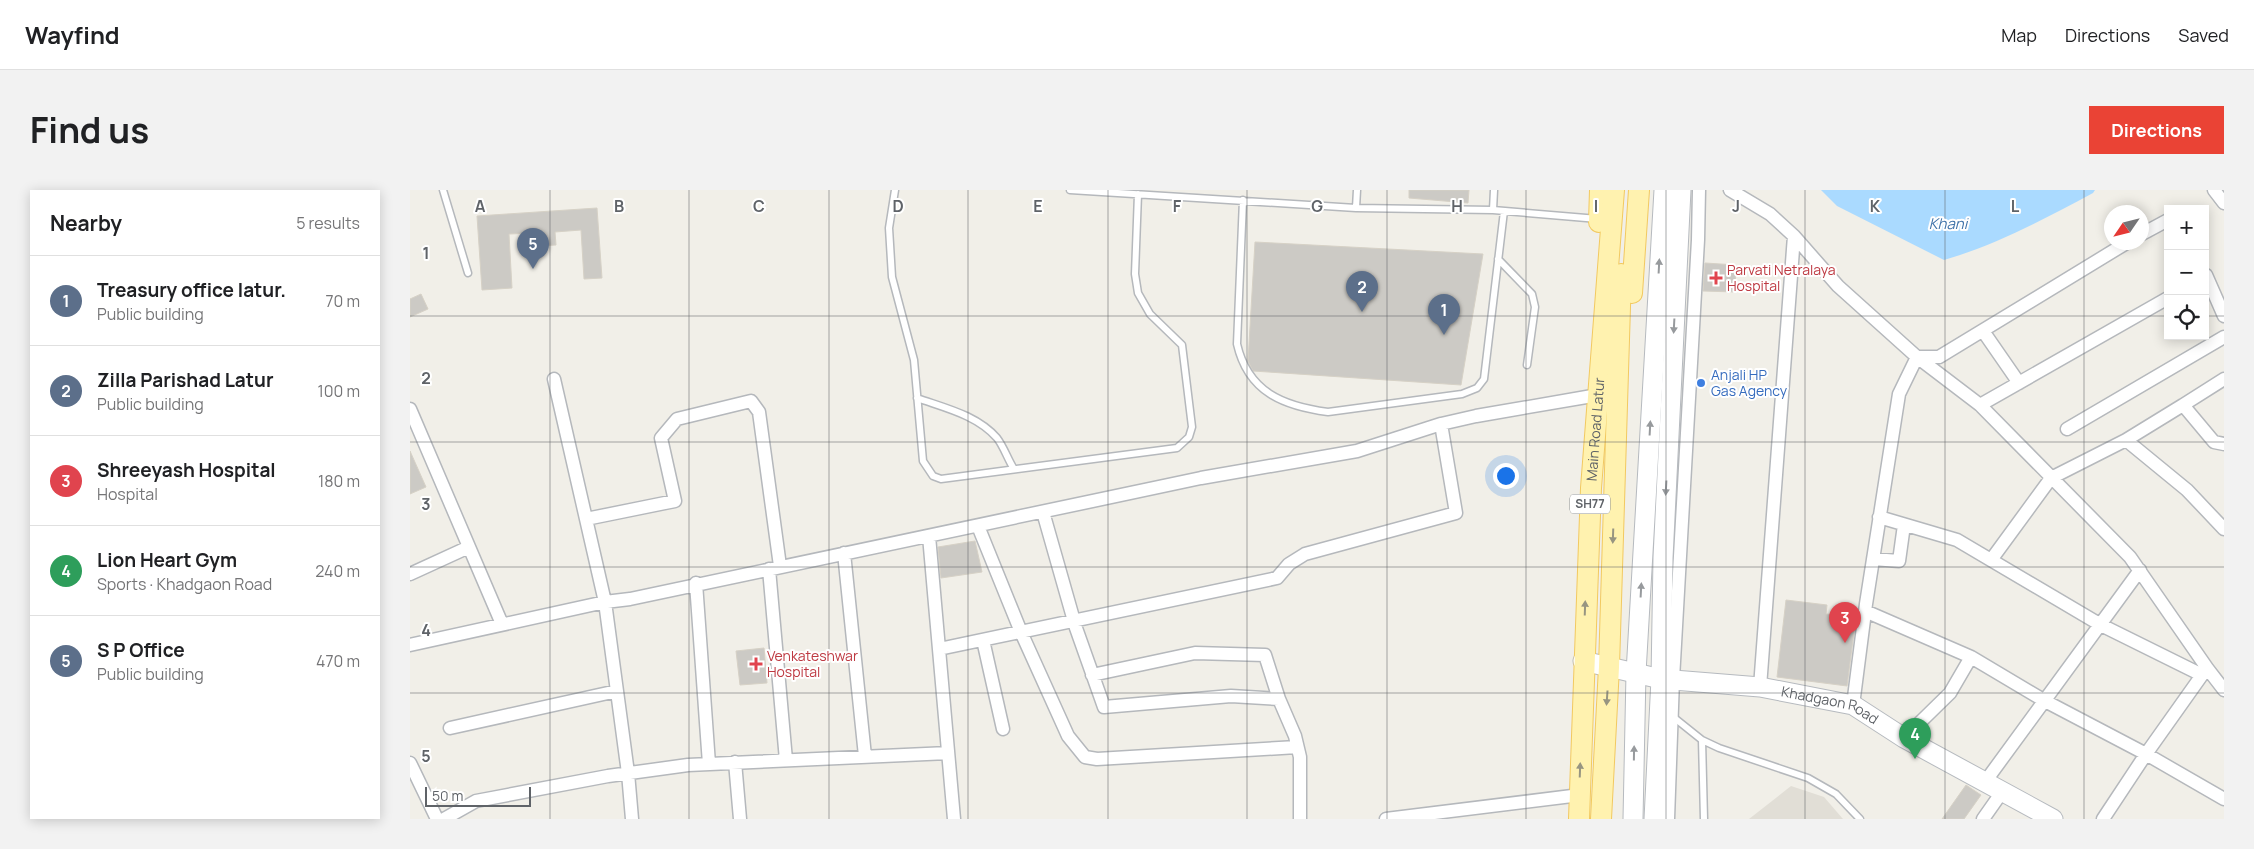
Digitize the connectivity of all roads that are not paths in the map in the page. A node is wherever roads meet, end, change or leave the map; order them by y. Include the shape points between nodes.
1 (442, 190) edge
2 (896, 190) edge
3 (1070, 190) edge
4 (1357, 190) edge
5 (1494, 190) edge
6 (1600, 190) edge
7 (1614, 190) edge
8 (1626, 190) edge
9 (1639, 190) edge
10 (1664, 190) edge
11 (1681, 190) edge
12 (1699, 190) edge
13 (1730, 190) edge
14 (2214, 190) edge
15 (1187, 193) edge
16 (1138, 194) junction
17 (1243, 200) junction
18 (2224, 203) edge
19 (1356, 208) junction
20 (1492, 210) junction
21 (1504, 211) junction
22 (1599, 219) junction
23 (2164, 222) edge
24 (2149, 230) edge
25 (1794, 236) junction
26 (2115, 250) edge
27 (1498, 259) junction
28 (468, 273) dead end
29 (2209, 284) edge
30 (2164, 300) edge
31 (2224, 316) edge
32 (1983, 331) junction
33 (2224, 337) edge
34 (1917, 357) junction
35 (1609, 363) junction
36 (1527, 365) dead end
37 (554, 379) dead end
38 (2224, 379) edge
39 (2019, 383) junction
40 (1598, 395) junction
41 (917, 398) junction
42 (1980, 405) junction
43 (2183, 405) junction
44 (410, 409) edge
45 (1441, 424) junction
46 (2067, 428) dead end
47 (2126, 440) junction
48 (2224, 444) edge
49 (1014, 470) junction
50 (2051, 478) junction
51 (1043, 512) junction
52 (1879, 517) junction
53 (586, 519) junction
54 (1904, 525) junction
55 (978, 526) junction
56 (2224, 529) edge
57 (929, 536) junction
58 (469, 547) junction
59 (844, 553) junction
60 (1873, 559) junction
61 (1992, 560) junction
62 (774, 568) junction
63 (2140, 570) junction
64 (410, 574) edge
65 (696, 583) junction
66 (605, 602) junction
67 (1865, 611) junction
68 (1074, 621) junction
69 (502, 624) junction
70 (2101, 625) junction
71 (1021, 632) junction
72 (982, 640) junction
73 (410, 645) edge
74 (939, 649) junction
75 (1971, 657) junction
76 (1583, 661) junction
77 (1609, 667) junction
78 (2205, 671) junction
79 (1636, 673) junction
80 (1092, 675) junction
81 (1667, 679) junction
82 (2221, 682) edge
83 (1760, 688) junction
84 (617, 691) junction
85 (1279, 699) junction
86 (2045, 700) junction
87 (1853, 705) junction
88 (1672, 716) junction
89 (450, 728) dead end
90 (1003, 729) dead end
91 (1904, 738) junction
92 (1702, 740) junction
93 (1298, 747) junction
94 (948, 753) junction
95 (2146, 754) junction
96 (865, 756) junction
97 (786, 760) junction
98 (735, 762) junction
99 (410, 763) edge
100 (709, 764) junction
101 (628, 773) junction
102 (1985, 782) junction
103 (2002, 792) junction
104 (1580, 795) junction
105 (2224, 799) edge
106 (1409, 818) edge
107 (437, 819) edge
108 (444, 819) edge
109 (632, 819) edge
110 (740, 819) edge
111 (954, 819) edge
112 (1300, 819) edge
113 (1386, 819) edge
114 (1579, 819) edge
115 (1601, 819) edge
116 (1633, 819) edge
117 (1654, 819) edge
118 (1668, 819) edge
119 (1704, 819) edge
120 (1860, 819) edge
121 (1983, 819) edge
122 (2053, 819) edge
123 (2103, 819) edge

1 - 28 lane
2 - 41 lane via 889,228 892,277 914,360
3 - 16 lane
4 - 19 lane
5 - 20 lane
6 - 22 main road, SH77
7 - 35 main road, Main Road Latur / SH77
8 - 35 main road, Main Road Latur / SH77
9 - 35 main road, SH77 via 1630,325
79 -> 10 street
11 -> 81 street via 1664,548
12 - 81 street via 1697,260
13 - 25 street via 1770,214
14 - 18 street
15 - 16 lane
15 - 17 lane
16 - 49 lane via 1135,274 1138,293 1150,314 1182,345 1192,427 1189,437 1177,448
17 - 19 lane
17 - 27 lane via 1240,356 1250,377 1266,392 1306,409 1328,412 1462,394 1477,388 1484,379
19 - 20 lane
20 - 21 lane
21 - 22 lane
21 - 27 lane
22 - 35 main road, SH77 via 1594,315
23 - 24 street
25 - 34 street via 1838,286
25 - 83 street
26 - 32 street
27 - 36 lane via 1532,294 1535,307
29 - 31 street
30 - 39 street
32 - 34 street via 1939,357
32 - 39 street
33 - 46 street
34 - 42 street
34 - 52 street via 1899,394
35 - 40 main road, Main Road Latur / SH77
35 -> 77 main road, Main Road Latur / SH77
37 - 53 street
38 - 43 street
39 - 42 street
40 - 45 street
76 -> 40 main road, Main Road Latur / SH77 via 1590,488
41 - 49 lane via 967,416 984,427 997,439
41 - 49 lane via 923,462 933,476 941,479
42 - 50 street
43 - 47 street
43 - 48 street via 2214,442
44 - 58 street
45 - 51 street via 1357,450 1201,478
45 - 68 street via 1456,513 1305,554 1289,564 1277,578
47 - 50 street
47 - 56 street via 2187,490
50 - 61 street
50 - 63 street
51 - 55 street
51 - 68 street
52 - 54 street
52 - 60 street
53 - 62 street via 675,501 661,438 677,419 751,401 759,412
53 - 66 street
54 - 60 street via 1900,562
54 - 61 street via 1957,540
55 - 57 street
55 - 71 street
57 - 59 street
57 - 74 street
58 - 64 street
58 - 69 street
59 - 62 street
59 - 96 street
60 - 67 street
61 - 70 street
62 - 65 street
62 - 97 street
63 - 70 street
63 - 78 street
65 - 66 street
65 - 100 street
66 - 69 street
66 - 84 street
67 - 75 street
67 - 87 street
68 - 71 street
68 - 80 street
69 - 73 street
70 - 78 street
70 - 86 street
71 - 72 street
71 - 93 street via 1068,736 1085,756 1097,760
72 - 74 street
72 - 90 street
74 - 94 street
75 - 86 street
75 - 91 street via 1950,693
76 - 77 street, Khadgaon Road
104 -> 76 main road, Main Road Latur / SH77
77 - 79 street, Khadgaon Road
77 -> 115 main road, Main Road Latur / SH77
78 - 82 street
78 - 95 street
79 - 81 street, Khadgaon Road
116 -> 79 street
80 - 85 street via 1104,707 1231,696
80 - 85 street via 1194,653 1265,655
81 - 83 street, Khadgaon Road
81 - 88 street
81 - 117 street
83 - 87 street, Khadgaon Road
84 - 89 street
84 - 101 street
85 - 93 street
86 - 95 street
86 - 102 street
87 - 91 street, Khadgaon Road
88 - 92 lane
88 - 118 street
91 - 102 street, Khadgaon Road
92 - 119 lane
92 - 120 lane via 1808,778 1836,794
93 - 112 street
94 - 96 street
94 - 111 street
95 - 105 street
95 - 123 street
96 - 97 street
97 - 98 street
98 - 100 street
98 - 110 street
99 - 107 street
100 - 101 street
101 - 108 street via 476,802
101 - 109 street
102 - 103 street, Khadgaon Road
103 - 121 street
103 - 122 street, Khadgaon Road
104 - 106 street
104 - 114 main road, Main Road Latur / SH77
106 - 113 street

